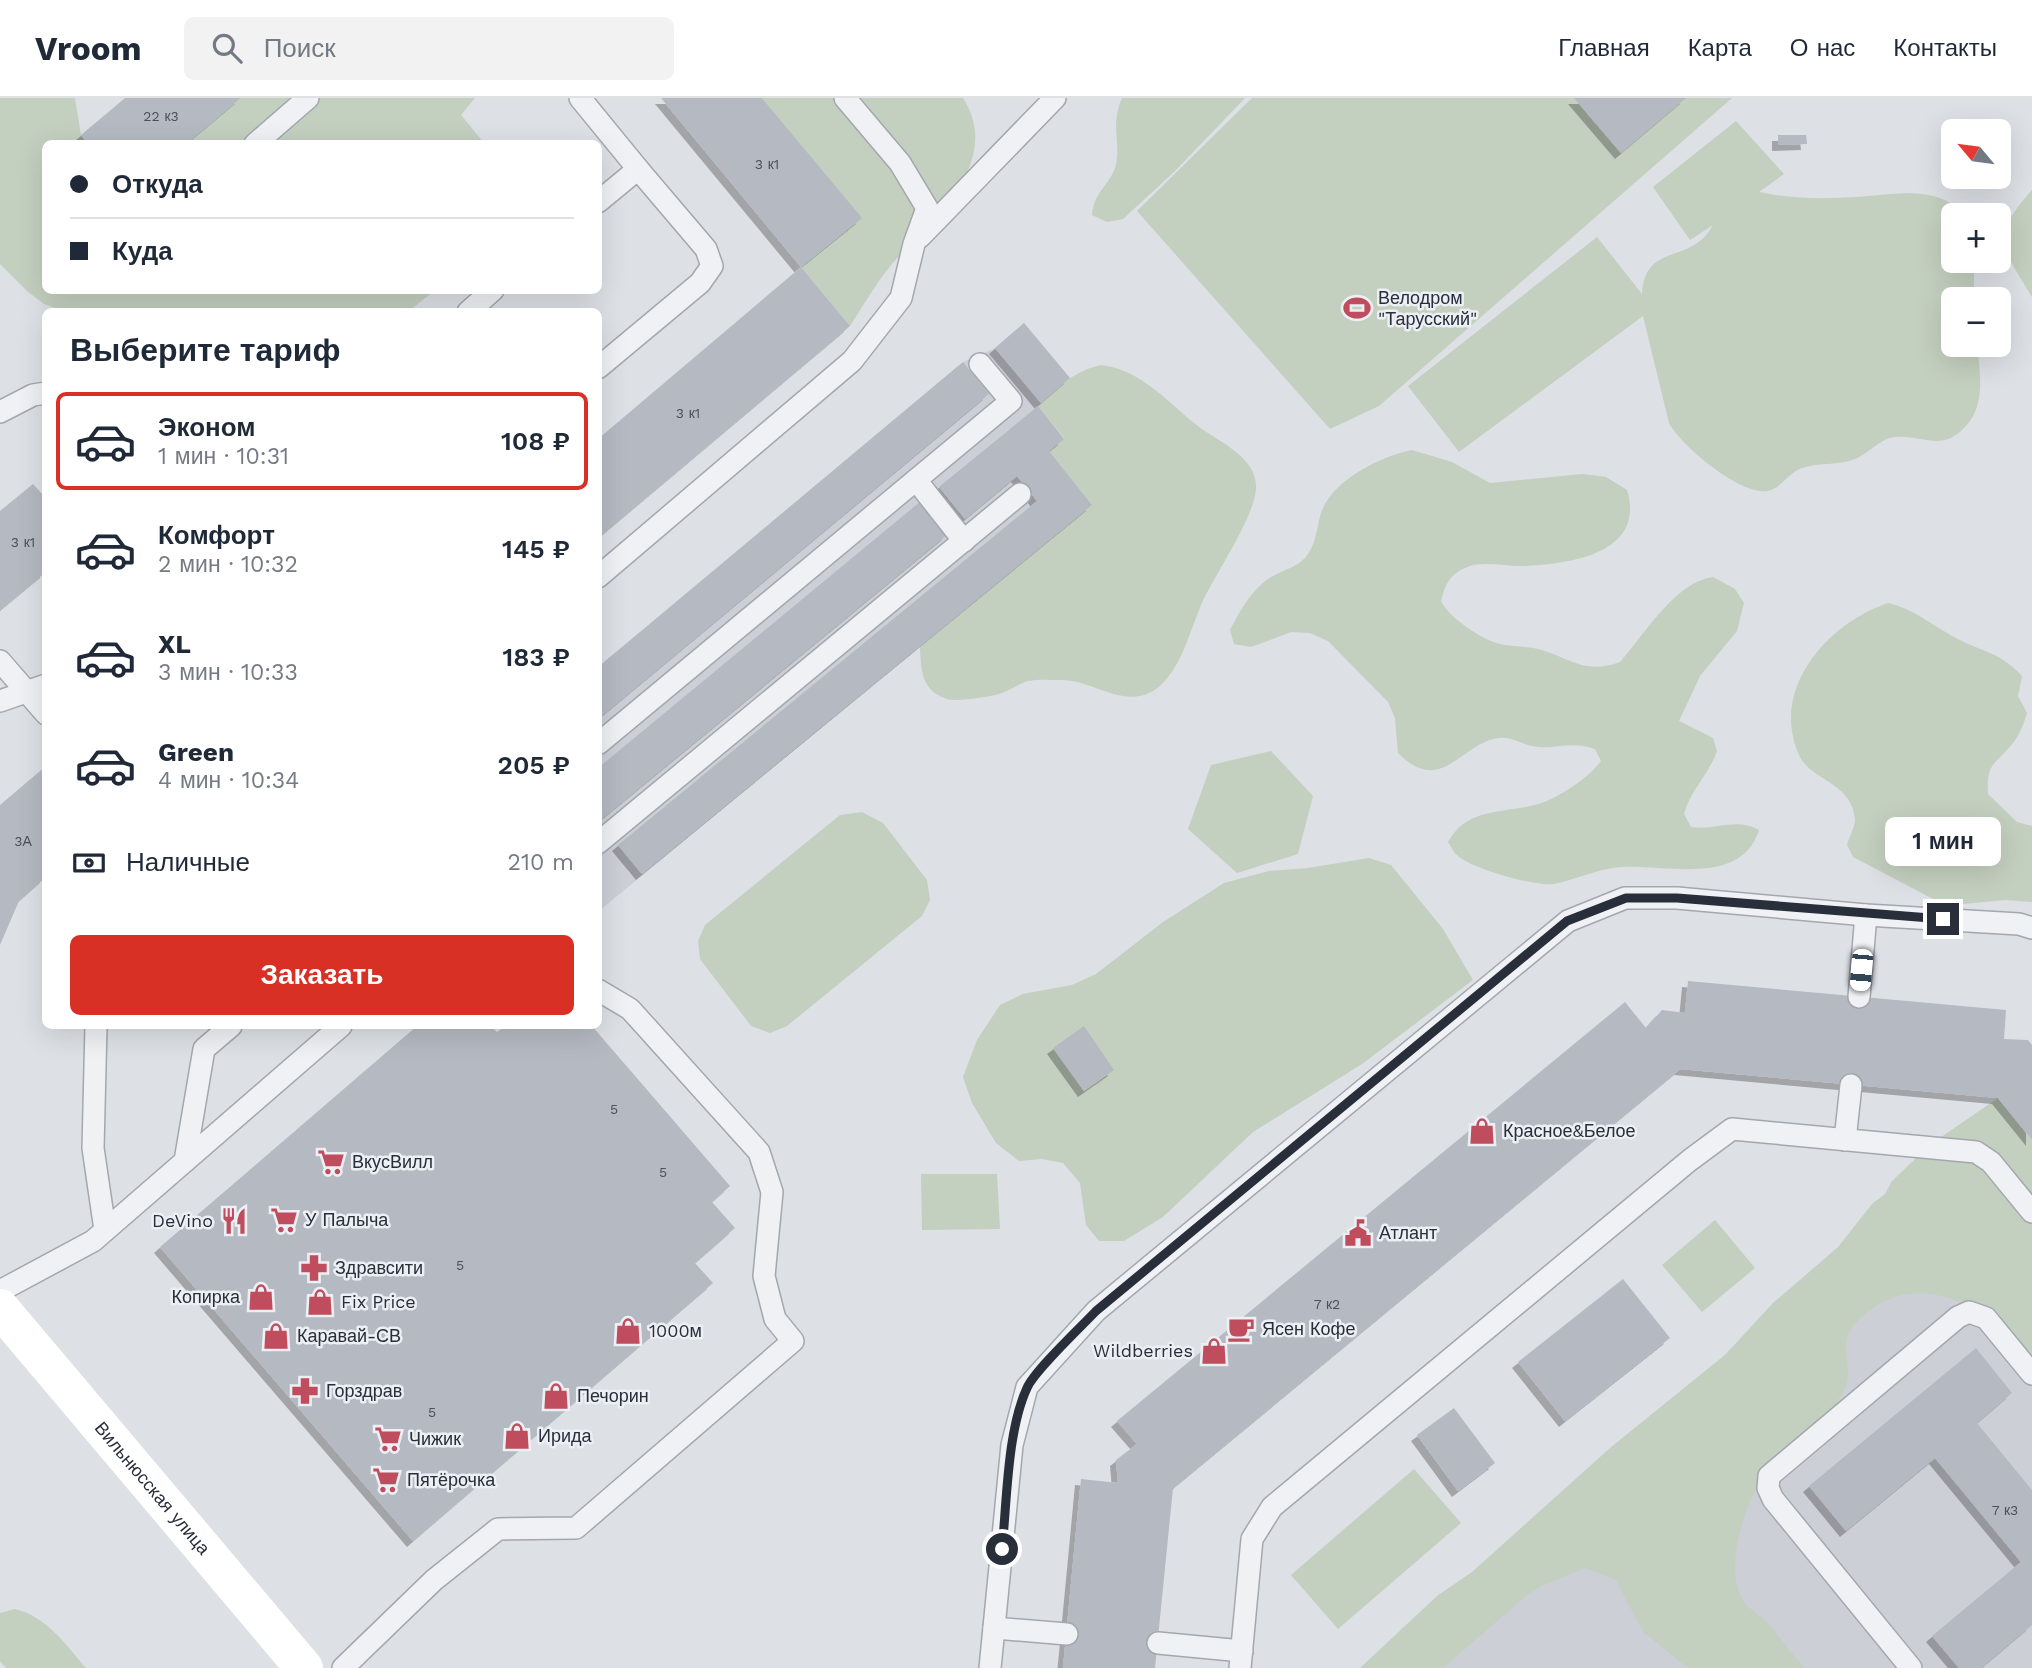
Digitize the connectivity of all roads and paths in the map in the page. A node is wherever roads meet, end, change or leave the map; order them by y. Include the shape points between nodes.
1 (308, 98) edge
2 (580, 98) edge
3 (845, 98) edge
4 (1055, 98) edge
5 (260, 140) edge
6 (638, 169) junction
7 (602, 199) edge
8 (914, 244) junction
9 (488, 294) edge
10 (473, 308) edge
11 (980, 364) dead end
12 (602, 365) edge
13 (42, 394) edge
14 (0, 412) edge
15 (916, 480) junction
16 (1020, 494) dead end
17 (964, 541) junction
18 (602, 574) edge
19 (0, 661) edge
20 (35, 688) edge
21 (0, 701) edge
22 (42, 705) edge
23 (602, 741) edge
24 (602, 840) edge
25 (1867, 915) junction
26 (2032, 928) edge
27 (602, 992) edge
28 (1859, 997) dead end
29 (96, 1029) edge
30 (227, 1029) edge
31 (338, 1029) edge
32 (1851, 1085) dead end
33 (1845, 1140) junction
34 (185, 1161) junction
35 (2032, 1212) edge
36 (105, 1230) junction
37 (0, 1291) edge
38 (0, 1308) edge
39 (2032, 1374) edge
40 (994, 1628) junction
41 (1067, 1634) dead end
42 (1158, 1643) dead end
43 (1241, 1660) edge
44 (304, 1668) edge
45 (343, 1668) edge
46 (990, 1668) edge
47 (1911, 1668) edge

1 - 5 lane
2 - 6 lane
3 - 8 lane via 900,163 927,208
4 - 8 lane
6 - 7 lane
6 - 12 lane via 706,249 712,266 700,283
8 - 18 lane via 901,298 852,361
9 - 10 lane
11 - 15 lane via 1011,401
13 - 14 lane
15 - 17 lane
15 - 23 lane
16 - 17 lane
17 - 24 lane
19 - 20 lane
20 - 21 lane
20 - 22 lane
25 - 26 lane
25 - 28 lane
25 - 40 lane via 1677,898 1626,898 1567,921 1096,1311 1027,1387 1012,1445
27 - 45 lane via 629,1009 759,1153 772,1192 764,1276 775,1319 793,1341 576,1528 498,1529 426,1588
29 - 36 lane via 93,1148
30 - 34 lane via 204,1049
31 - 34 lane
32 - 33 lane
33 - 35 lane via 1976,1152 1991,1162
33 - 43 lane via 1732,1129 1308,1475 1272,1507 1252,1539
34 - 36 lane
36 - 37 lane
38 - 44 street, Вильнюсская улица
39 - 47 lane via 1986,1318 1969,1312 1769,1476 1773,1499
40 - 41 lane
40 - 46 lane
42 - 43 lane

